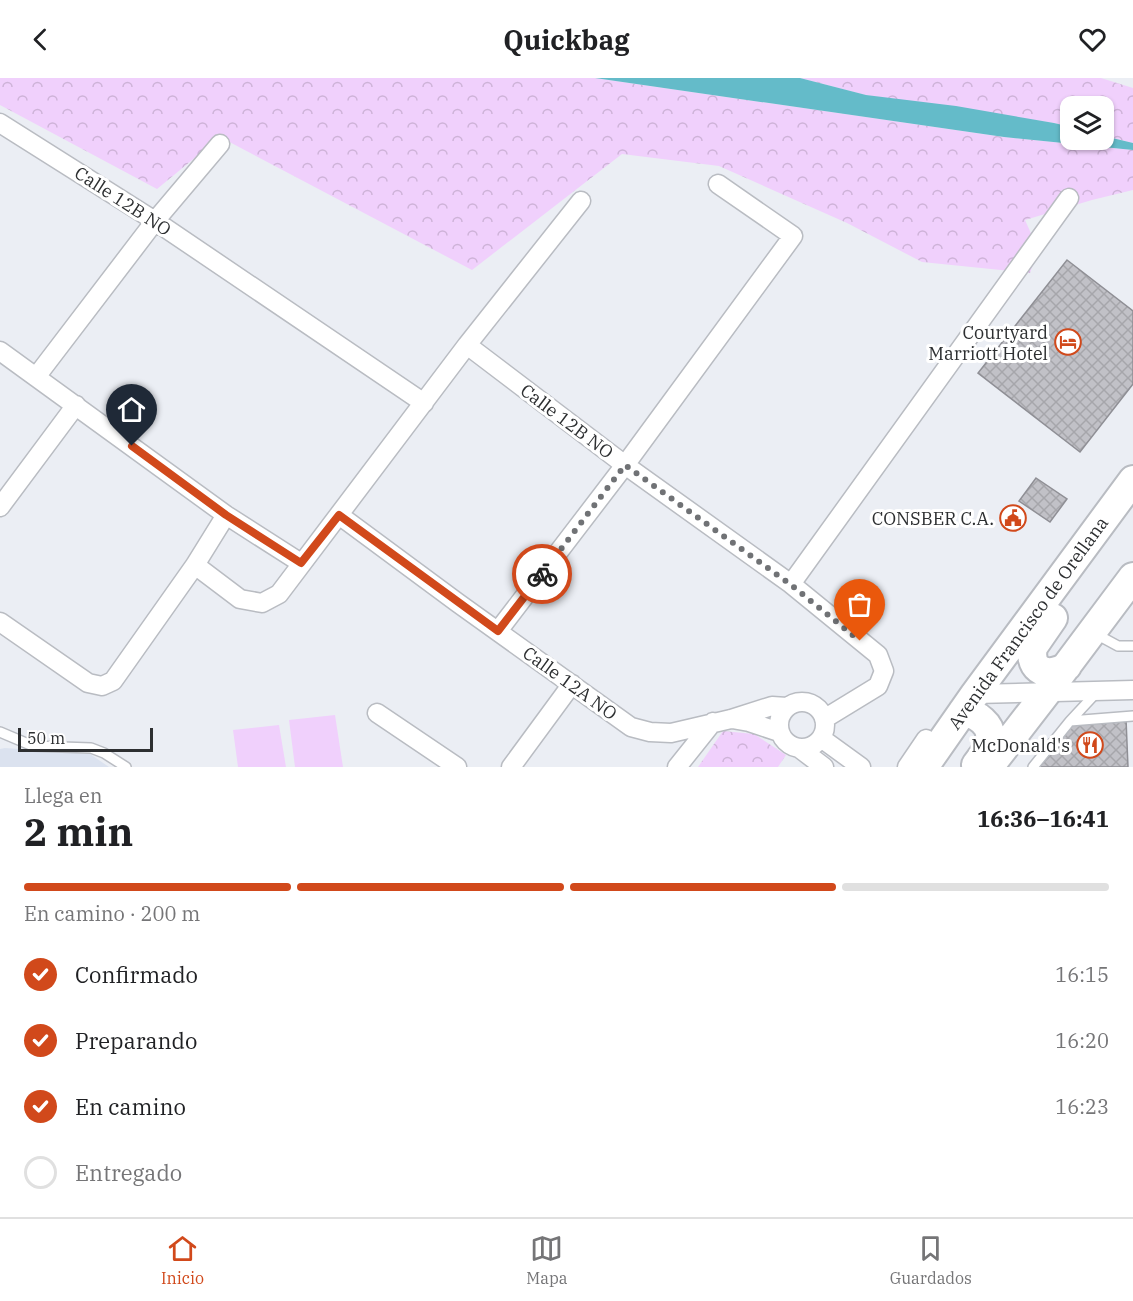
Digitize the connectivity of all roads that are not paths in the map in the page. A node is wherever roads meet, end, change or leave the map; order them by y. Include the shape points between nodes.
1 (0, 123) edge
2 (220, 144) dead end
3 (718, 184) dead end
4 (1069, 198) dead end
5 (581, 201) dead end
6 (155, 221) junction
7 (468, 345) junction
8 (0, 351) edge
9 (36, 377) junction
10 (424, 403) junction
11 (76, 405) junction
12 (625, 465) junction
13 (1128, 488) edge
14 (0, 507) edge
15 (226, 515) junction
16 (339, 515) junction
17 (301, 563) junction
18 (195, 565) junction
19 (1133, 577) edge
20 (790, 584) junction
21 (0, 622) edge
22 (498, 631) junction
23 (1092, 632) junction
24 (1133, 646) edge
25 (1067, 666) junction
26 (572, 684) junction
27 (1133, 690) edge
28 (1098, 691) junction
29 (1047, 692) junction
30 (969, 702) junction
31 (787, 707) junction
32 (377, 713) dead end
33 (1133, 716) edge
34 (824, 719) junction
35 (722, 720) junction
36 (1071, 721) junction
37 (0, 732) edge
38 (779, 732) junction
39 (821, 738) junction
40 (799, 748) junction
41 (126, 767) edge
42 (457, 767) edge
43 (511, 767) edge
44 (677, 767) edge
45 (824, 767) edge
46 (861, 767) edge
47 (907, 767) edge
48 (924, 767) edge
49 (975, 767) edge
50 (990, 767) edge
51 (1033, 767) edge

1 - 6 street, Calle 12B NO
2 - 6 street
3 - 12 street via 793,236
4 - 20 street
5 - 7 street
6 - 9 street
6 - 10 street, Calle 12B NO
7 - 10 street
7 - 12 street, Calle 12B NO
8 - 9 street
9 - 11 street
10 - 16 street
11 - 14 street
11 - 15 street
12 - 20 street, Calle 12B NO
12 - 22 street
13 - 25 main road via 1109,543 1032,652 1042,671 1054,672
13 - 30 main road, Avenida Francisco de Orellana
15 - 17 street
15 - 18 street
16 - 17 street
16 - 22 street, Calle 12A NO
17 - 18 street via 279,594 262,603 240,598
18 - 21 street via 113,681 102,686 88,683
19 - 23 main road
20 - 34 street, Calle 12B NO via 878,655 884,671 878,686
22 - 26 street, Calle 12A NO
23 - 24 lane via 1118,646
23 - 25 main road
25 - 29 main road
26 - 35 street, Calle 12A NO via 631,727 650,732 671,733
26 - 43 street
27 - 28 street
28 - 29 street
28 - 36 lane
29 - 30 street
29 - 50 main road
30 - 47 street via 943,716
30 - 48 main road, Avenida Francisco de Orellana
30 - 49 main road via 991,733
31 - 34 street via 798,702 810,704 817,707
31 - 35 street, Calle 12A NO via 772,706
31 - 38 street via 780,716
32 - 42 street
33 - 36 lane
34 - 39 street
35 - 38 street, Calle 12A NO via 749,722
35 - 44 street
36 - 51 lane
37 - 41 lane via 33,746 91,748
38 - 40 street via 787,743
39 - 40 street via 812,746
39 - 46 street
40 - 45 street

